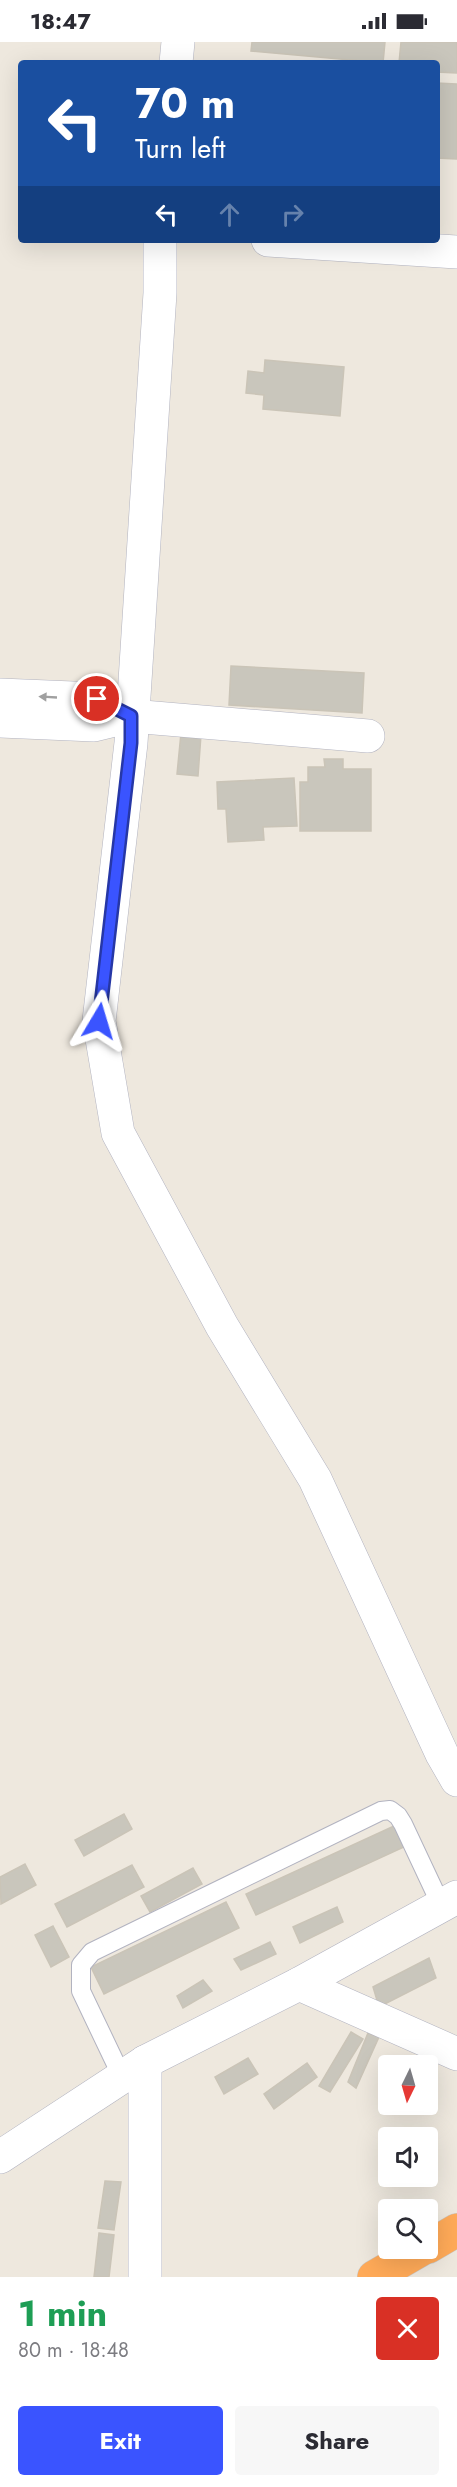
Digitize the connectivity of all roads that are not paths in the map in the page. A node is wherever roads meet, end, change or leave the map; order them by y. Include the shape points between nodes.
1 (178, 42) edge
2 (176, 60) edge
3 (160, 243) edge
4 (315, 243) edge
5 (457, 252) edge
6 (0, 695) edge
7 (131, 716) junction
8 (0, 721) edge
9 (368, 736) dead end
10 (457, 1780) edge
11 (449, 1901) edge
12 (299, 1984) junction
13 (457, 2054) edge
14 (134, 2069) junction
15 (0, 2157) edge
16 (457, 2230) edge
17 (438, 2241) edge
18 (406, 2259) edge
19 (145, 2277) edge
20 (374, 2277) edge

1 - 2 street
3 - 7 street via 160,293
4 - 5 street
7 -> 6 street via 97,699
7 - 8 street via 94,725
7 - 9 street
7 - 10 street via 99,1021 118,1133 222,1326 315,1479
11 - 12 street
11 - 14 lane via 398,1816 390,1810 381,1811 92,1953 81,1965 81,1991
12 - 13 street
12 - 14 street
14 - 15 street
14 - 19 street
16 - 17 highway
18 - 20 highway

